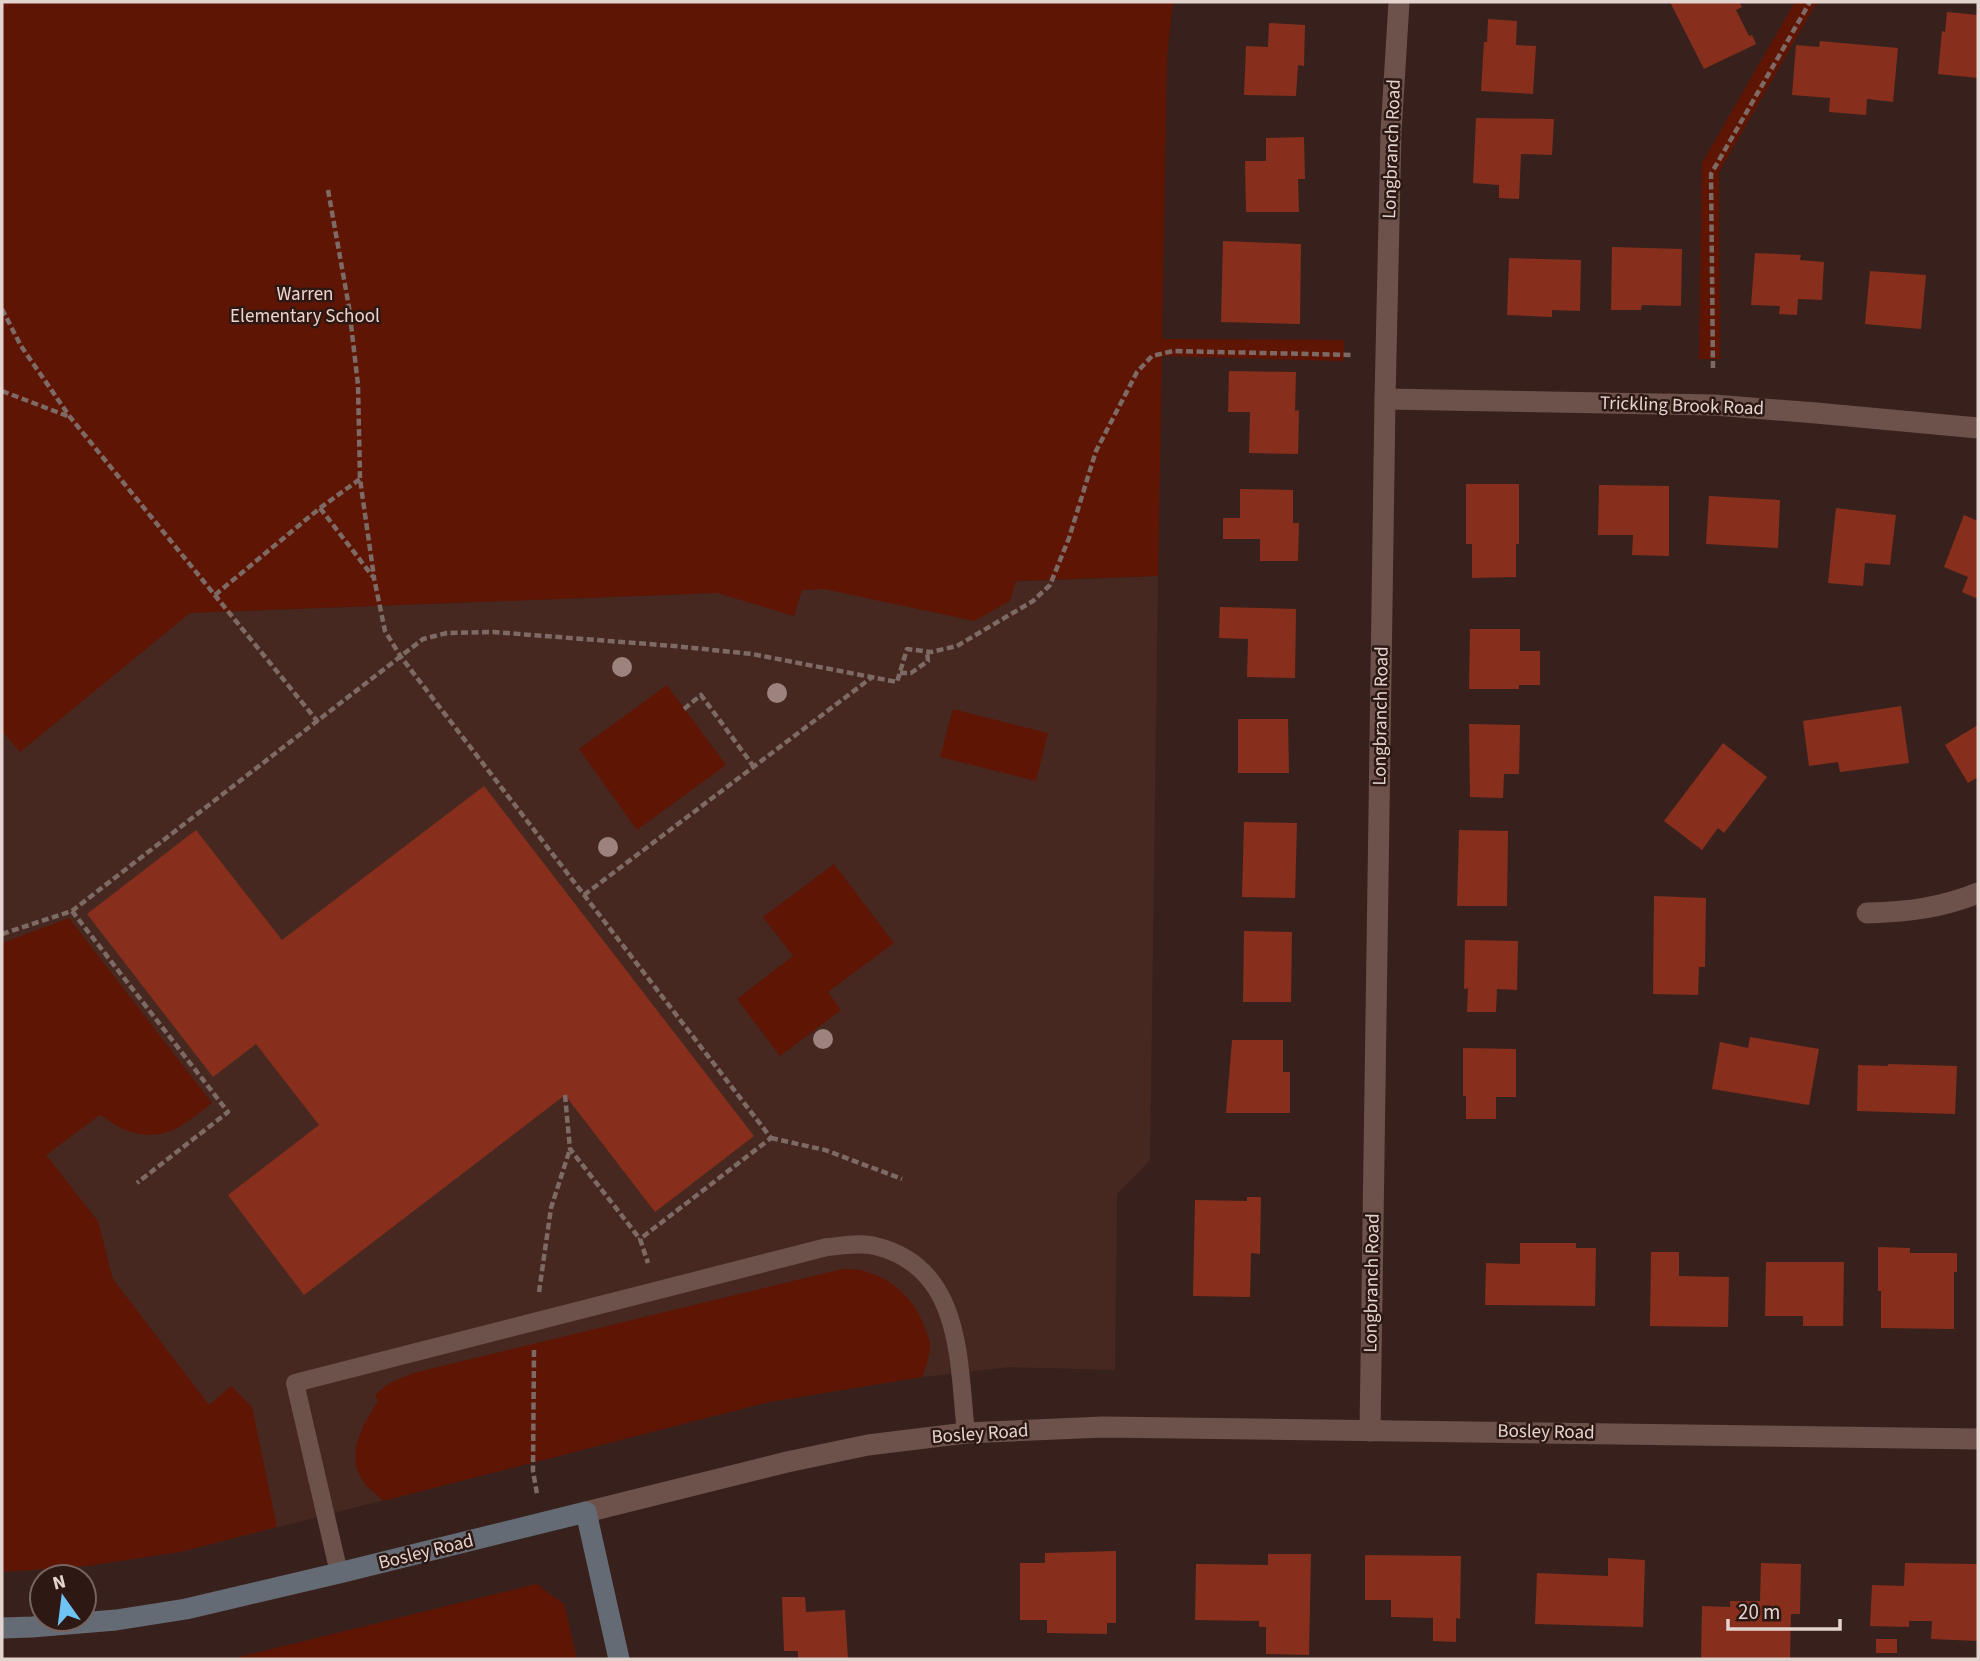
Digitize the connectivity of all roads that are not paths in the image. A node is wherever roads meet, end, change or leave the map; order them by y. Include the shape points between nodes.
1 (1399, 2) edge
2 (1385, 399) junction
3 (1978, 428) edge
4 (1978, 893) edge
5 (1867, 913) dead end
6 (1370, 1431) junction
7 (966, 1433) junction
8 (1978, 1439) edge
9 (586, 1512) junction
10 (339, 1573) junction
11 (2, 1628) edge
12 (619, 1659) edge

1 - 2 street, Longbranch Road
2 - 3 street, Trickling Brook Road via 1714,405
2 - 6 street, Longbranch Road
4 - 5 street via 1909,912
6 - 7 street, Bosley Road via 1103,1427
6 - 8 street, Bosley Road
7 - 9 street, Bosley Road via 868,1445 786,1462
7 - 10 lane via 955,1333 941,1294 904,1256 873,1245 827,1247 295,1383
9 - 10 street, Bosley Road
9 - 12 street
10 - 11 street, Bosley Road via 186,1609

